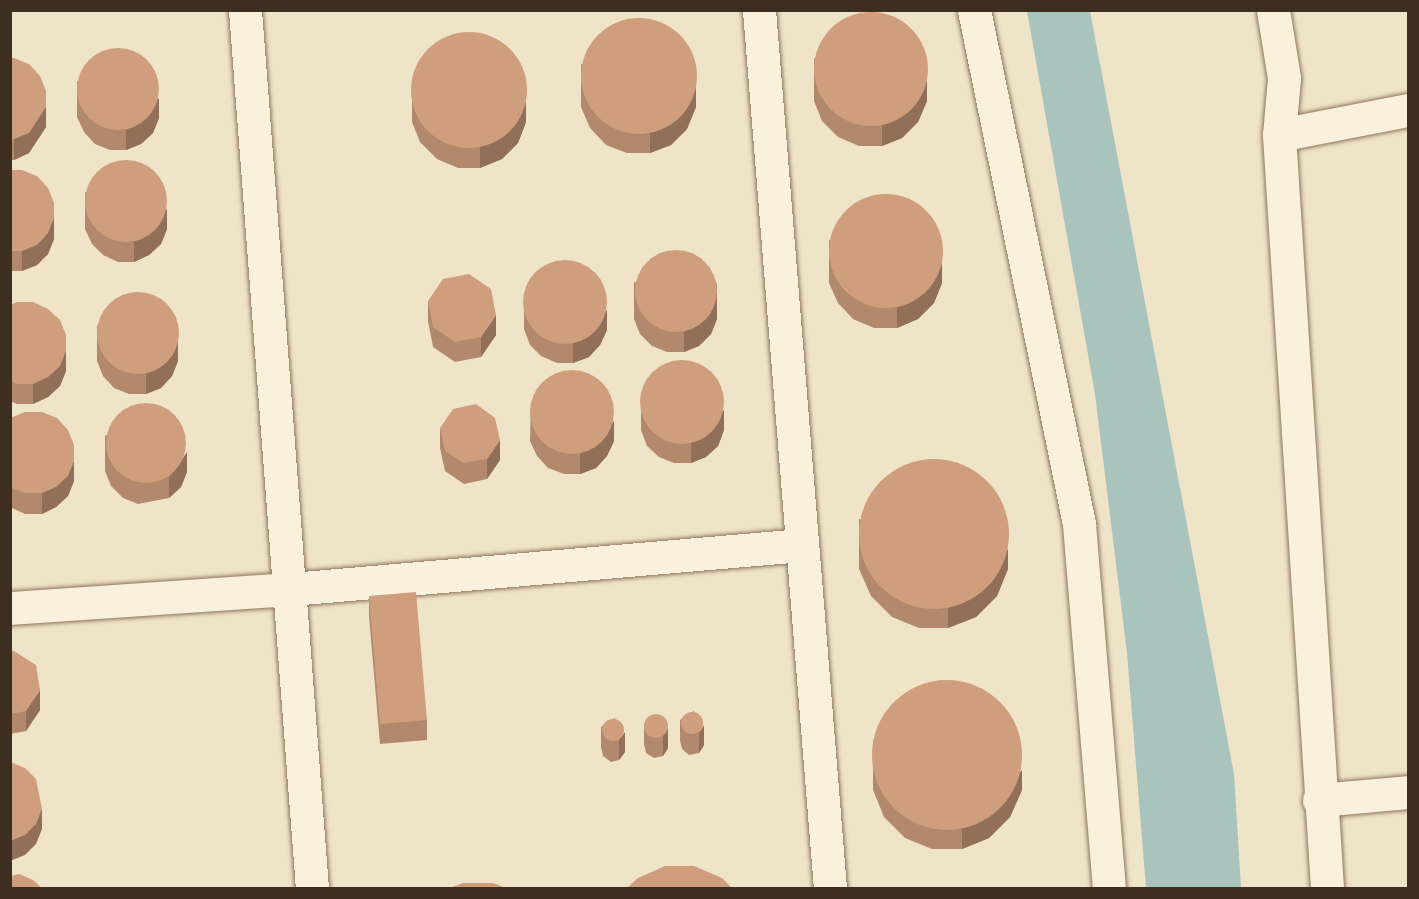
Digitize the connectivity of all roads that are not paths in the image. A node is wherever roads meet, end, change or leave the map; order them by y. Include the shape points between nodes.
1 (245, 10) edge
2 (759, 10) edge
3 (974, 10) edge
4 (1273, 10) edge
5 (1408, 110) edge
6 (1279, 135) junction
7 (802, 545) junction
8 (291, 590) junction
9 (10, 608) edge
10 (1408, 792) edge
11 (1319, 800) junction
12 (312, 888) edge
13 (830, 888) edge
14 (1109, 888) edge
15 (1327, 888) edge

1 - 8 lane
2 - 7 lane
3 - 14 lane via 1079,524
4 - 6 lane via 1284,78
5 - 6 lane
6 - 11 lane
7 - 8 lane
7 - 13 lane
8 - 9 lane
8 - 12 lane
10 - 11 lane
11 - 15 lane

